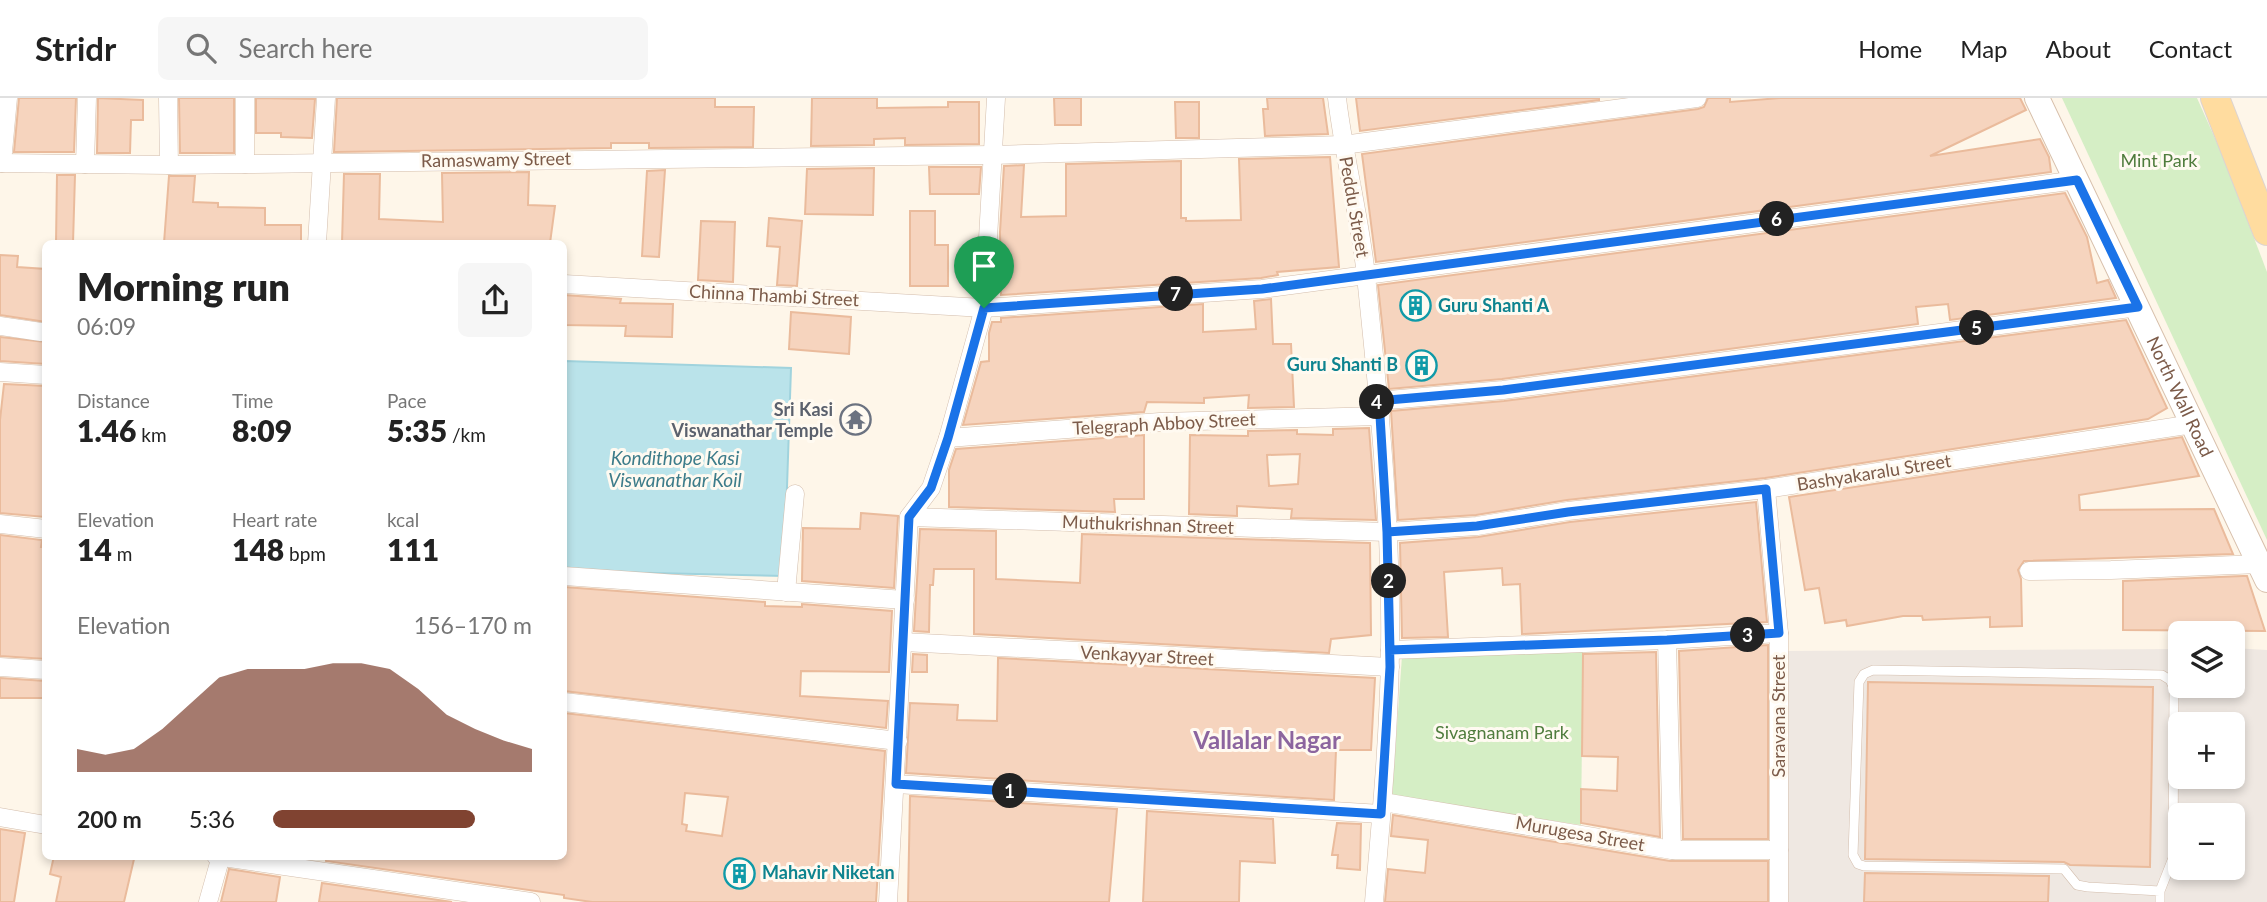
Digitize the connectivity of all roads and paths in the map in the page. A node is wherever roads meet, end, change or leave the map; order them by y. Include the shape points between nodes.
1 (8, 98) edge
2 (87, 98) edge
3 (168, 98) edge
4 (245, 98) edge
5 (327, 98) edge
6 (996, 98) edge
7 (1337, 98) edge
8 (1696, 98) edge
9 (2037, 98) edge
10 (2215, 98) edge
11 (2235, 98) edge
12 (1343, 145) junction
13 (992, 155) junction
14 (323, 162) junction
15 (1, 163) edge
16 (85, 164) junction
17 (246, 164) junction
18 (169, 165) junction
19 (2077, 180) junction
20 (2267, 180) edge
21 (2267, 231) edge
22 (317, 240) edge
23 (1366, 273) junction
24 (567, 284) edge
25 (2138, 307) junction
26 (984, 308) junction
27 (0, 326) edge
28 (41, 332) dead end
29 (0, 372) edge
30 (42, 375) edge
31 (1378, 409) junction
32 (2193, 424) junction
33 (948, 438) junction
34 (1766, 489) junction
35 (795, 494) dead end
36 (909, 517) junction
37 (0, 524) edge
38 (42, 529) edge
39 (1387, 532) junction
40 (2029, 571) dead end
41 (2263, 572) edge
42 (567, 576) edge
43 (786, 593) junction
44 (905, 600) junction
45 (1779, 633) junction
46 (1667, 640) junction
47 (903, 642) junction
48 (1390, 658) junction
49 (0, 667) edge
50 (42, 670) edge
51 (567, 702) edge
52 (898, 741) junction
53 (896, 784) junction
54 (1382, 808) junction
55 (0, 817) edge
56 (42, 824) edge
57 (1672, 850) junction
58 (1779, 850) junction
59 (218, 860) edge
60 (246, 860) edge
61 (2160, 891) junction
62 (208, 902) edge
63 (531, 902) edge
64 (888, 902) edge
65 (1374, 902) edge
66 (1779, 902) edge
67 (2160, 902) edge

1 - 15 street
2 - 16 street
3 - 18 street
4 - 17 street
5 - 14 street
6 - 13 street
7 - 12 street, Peddu Street
8 - 12 street, Ramaswamy Street
9 - 19 main road, North Wall Road
10 - 21 main road
11 - 20 main road
12 - 13 street, Ramaswamy Street
12 - 23 street, Peddu Street
13 - 14 street, Ramaswamy Street
13 - 26 street
14 - 17 street, Ramaswamy Street
14 - 22 street
15 - 16 street, Ramaswamy Street
16 - 18 street, Ramaswamy Street
17 - 18 street, Ramaswamy Street
19 - 23 street, Chinna Thambi Street
19 - 25 main road, North Wall Road
23 - 26 street, Chinna Thambi Street via 1262,289
23 - 31 street, Peddu Street
24 - 26 street, Chinna Thambi Street
25 - 31 street, Telegraph Abboy Street
25 - 32 main road, North Wall Road
26 - 33 street
27 - 28 street
29 - 30 street
31 - 33 street, Telegraph Abboy Street
31 - 39 street, Peddu Street
32 - 34 street, Bashyakaralu Street
32 - 41 main road, North Wall Road
33 - 36 street via 931,488
34 - 39 street, Bashyakaralu Street via 1477,526
34 - 45 street, Saravana Street
35 - 43 street
36 - 39 street, Muthukrishnan Street
36 - 44 street
37 - 38 street
39 - 48 street, Peddu Street
40 - 41 street
42 - 43 street
43 - 44 street
44 - 47 street
45 - 46 street, Venkayyar Street
45 - 58 street, Saravana Street
46 - 48 street, Venkayyar Street
46 - 57 street
47 - 48 street, Venkayyar Street
47 - 52 street
48 - 54 street, Peddu Street
49 - 50 street
51 - 52 street
52 - 53 street
53 - 54 street, Murugesa Street
53 - 64 street
54 - 57 street, Murugesa Street
54 - 65 street, Peddu Street
55 - 56 street
57 - 58 street, Murugesa Street
58 - 66 street, Saravana Street
59 - 62 street
60 - 63 street
61 - 61 lane via 2173,858 2174,688 2170,680 2162,675 1873,670 1864,674 1859,682 1853,855 1858,864 2064,869 2077,885
61 - 67 lane

